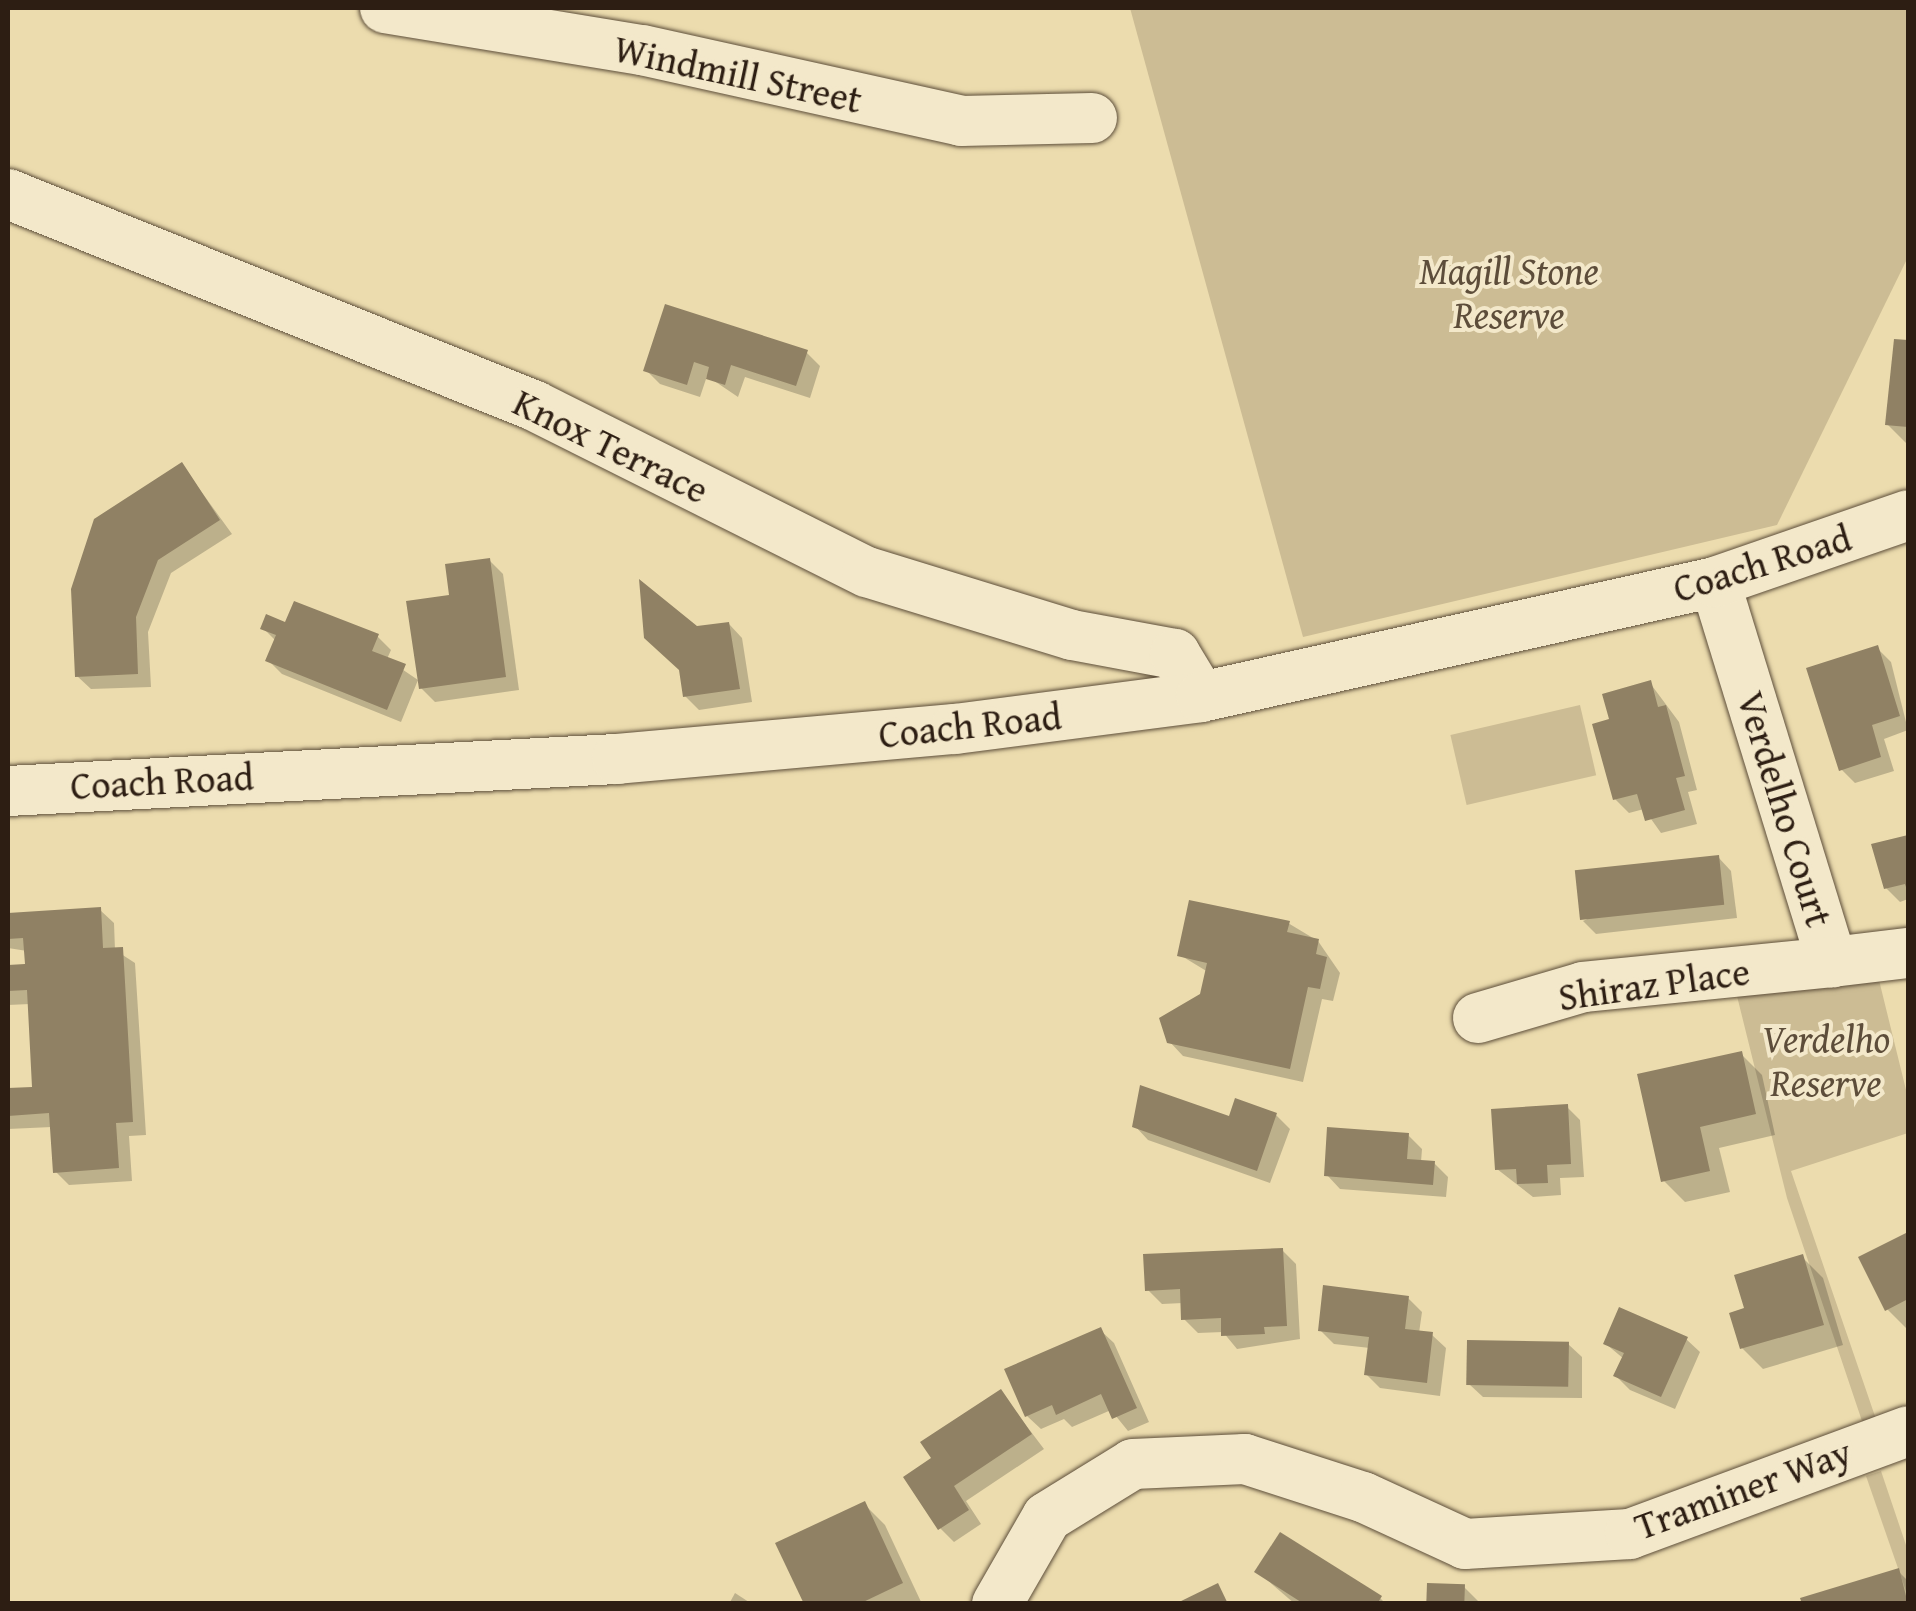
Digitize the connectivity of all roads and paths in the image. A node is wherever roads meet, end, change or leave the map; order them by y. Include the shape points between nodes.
1 (385, 8) edge
2 (1092, 118) dead end
3 (8, 194) edge
4 (1908, 515) edge
5 (1715, 582) junction
6 (1201, 697) junction
7 (8, 791) edge
8 (1908, 953) edge
9 (1832, 962) junction
10 (1478, 1018) dead end
11 (1908, 1431) edge
12 (997, 1604) edge

1 - 2 street, Windmill Street via 642,50 961,122
3 - 6 street, Knox Terrace via 536,406 867,572 1072,635 1174,654
4 - 5 street, Coach Road
5 - 6 street, Coach Road
5 - 9 street, Verdelho Court
6 - 7 street, Coach Road via 955,729 618,759
8 - 9 street, Verdelho Court
9 - 10 street, Shiraz Place via 1583,987
11 - 12 street, Traminer Way via 1630,1534 1465,1544 1363,1497 1245,1459 1133,1464 1047,1517

